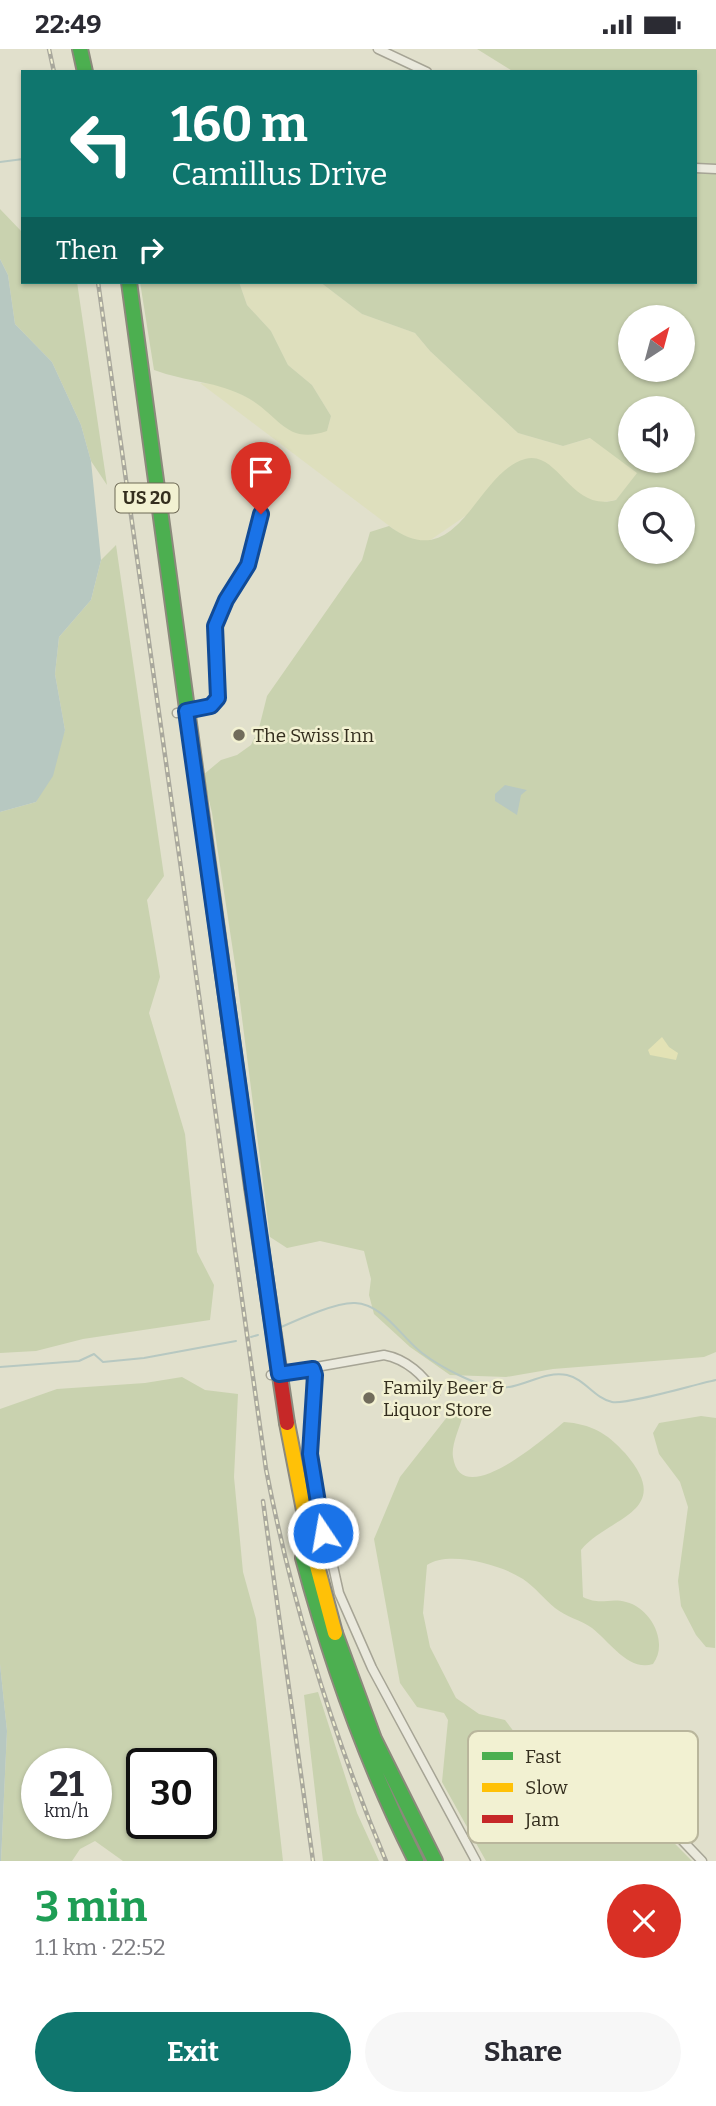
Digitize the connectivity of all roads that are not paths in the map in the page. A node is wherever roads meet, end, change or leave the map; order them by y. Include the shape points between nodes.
1 (80, 49) edge
2 (89, 49) edge
3 (378, 49) edge
4 (85, 70) edge
5 (94, 70) edge
6 (423, 70) edge
7 (697, 168) edge
8 (716, 169) edge
9 (121, 284) edge
10 (129, 284) edge
11 (261, 514) dead end
12 (181, 712) junction
13 (313, 1369) junction
14 (275, 1375) junction
15 (435, 1394) dead end
16 (685, 1843) edge
17 (416, 1861) edge
18 (435, 1861) edge
19 (476, 1861) edge
20 (702, 1861) edge

1 - 4 highway
2 - 5 highway
3 - 6 street
7 - 8 street
9 - 12 highway, US 20
10 - 12 highway, US 20
11 - 12 street via 248,565 215,626 218,698 211,706
12 - 14 highway, US 20
13 - 14 street
13 - 15 street via 393,1357 422,1377
13 - 19 street via 312,1474 339,1593 372,1668
14 - 17 highway, US 20 via 299,1540 328,1649 375,1773
14 - 18 highway, US 20 via 306,1531 344,1663 386,1765
16 - 20 street

